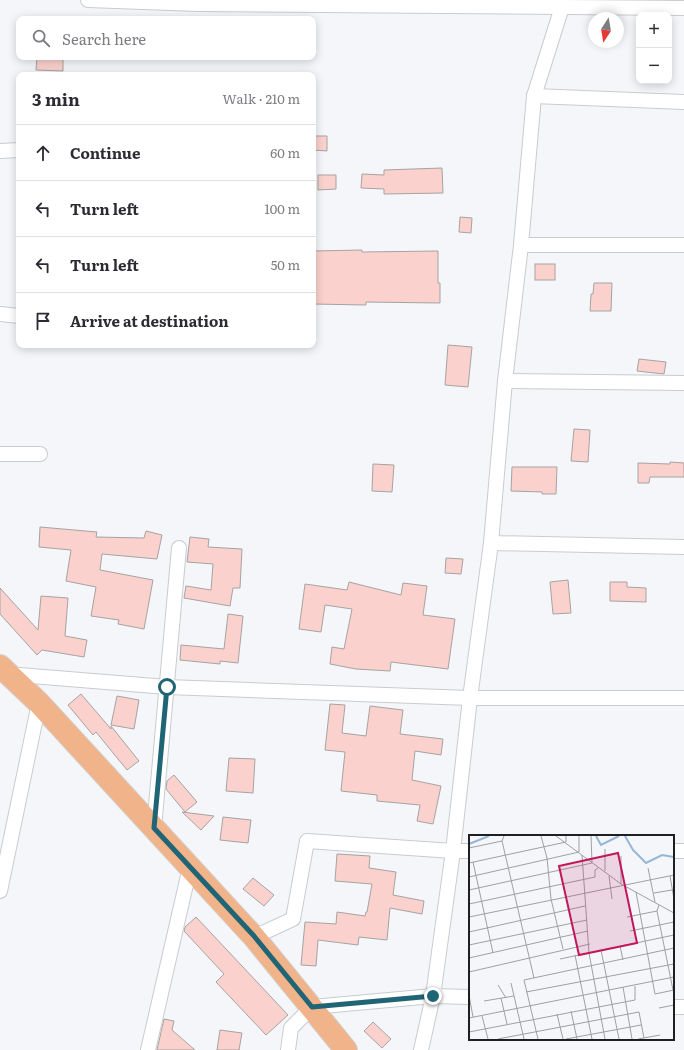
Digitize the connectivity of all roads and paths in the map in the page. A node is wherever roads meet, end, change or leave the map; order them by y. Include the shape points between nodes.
1 (88, 0) edge
2 (198, 2) edge
3 (424, 3) edge
4 (562, 4) edge
5 (684, 8) edge
6 (534, 96) junction
7 (684, 102) edge
8 (0, 150) edge
9 (16, 150) edge
10 (521, 245) junction
11 (684, 245) edge
12 (0, 314) edge
13 (16, 316) edge
14 (505, 381) junction
15 (684, 383) edge
16 (0, 454) edge
17 (40, 454) dead end
18 (490, 542) junction
19 (179, 548) dead end
20 (684, 548) edge
21 (3, 671) edge
22 (167, 687) junction
23 (470, 698) junction
24 (684, 698) edge
25 (39, 703) junction
26 (154, 828) junction
27 (453, 851) junction
28 (469, 851) edge
29 (190, 867) junction
30 (0, 892) edge
31 (254, 936) junction
32 (433, 996) junction
33 (469, 998) edge
34 (312, 1007) junction
35 (674, 1007) edge
36 (684, 1008) edge
37 (148, 1050) edge
38 (288, 1050) edge
39 (346, 1050) edge
40 (421, 1050) edge

1 - 2 street
2 - 3 street
3 - 4 street
4 - 5 street
4 - 6 street
6 - 7 street
6 - 10 street
8 - 9 street
10 - 11 street
10 - 14 street
12 - 13 street
14 - 15 street
14 - 18 street
16 - 17 street
18 - 20 street
18 - 23 street
19 - 22 street
21 - 22 street
21 - 25 main road
22 - 23 street
22 - 26 street
23 - 24 street
23 - 27 street
25 - 26 main road
25 - 30 street
26 - 29 main road
27 - 28 street
27 - 31 street via 307,841 293,919
27 - 32 street
29 - 31 main road
29 - 37 street
31 - 34 main road
32 - 33 street
32 - 34 street
32 - 40 street
34 - 38 street via 291,1028
34 - 39 main road
35 - 36 street

